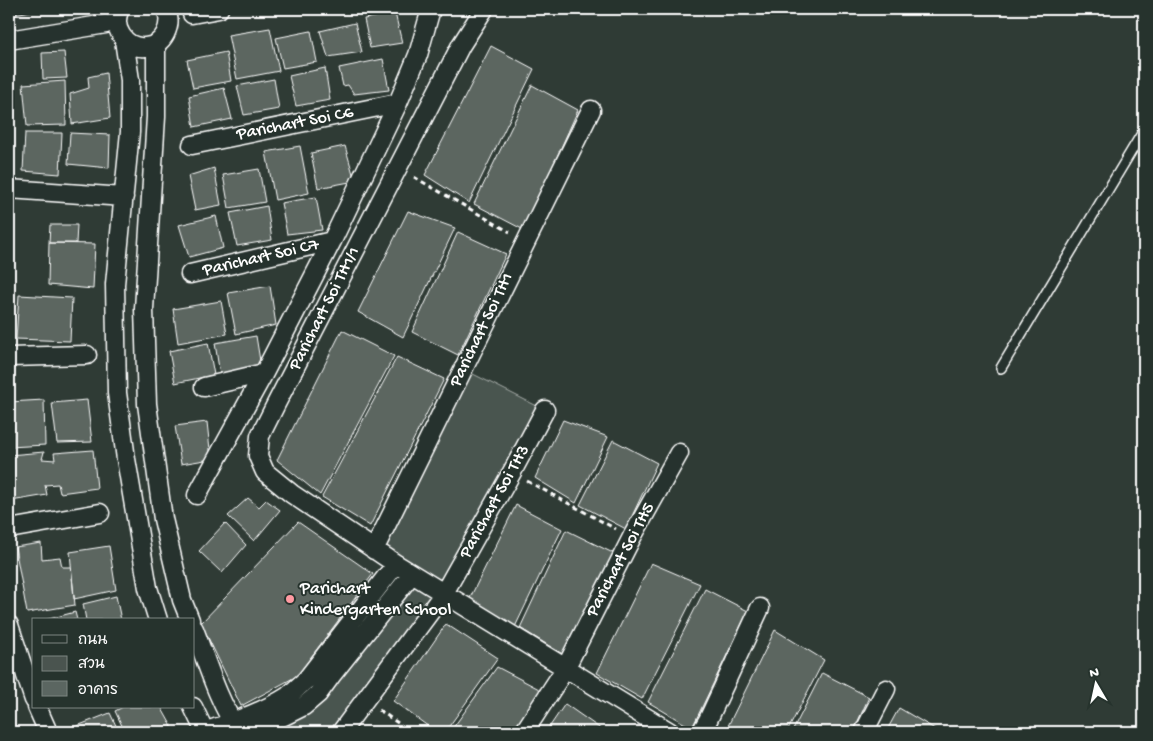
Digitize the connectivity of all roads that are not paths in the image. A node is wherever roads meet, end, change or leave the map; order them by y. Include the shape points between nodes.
1 (120, 9) edge
2 (166, 9) edge
3 (219, 9) edge
4 (431, 9) edge
5 (484, 9) edge
6 (192, 14) dead end
7 (106, 24) dead end
8 (9, 40) edge
9 (124, 40) junction
10 (156, 44) junction
11 (398, 103) junction
12 (591, 110) dead end
13 (1144, 130) edge
14 (192, 145) dead end
15 (9, 189) edge
16 (124, 198) junction
17 (332, 242) junction
18 (190, 274) dead end
19 (87, 355) dead end
20 (9, 357) edge
21 (1001, 368) dead end
22 (264, 373) junction
23 (204, 387) dead end
24 (545, 410) dead end
25 (680, 453) dead end
26 (197, 495) dead end
27 (100, 513) dead end
28 (9, 529) edge
29 (374, 550) junction
30 (396, 564) junction
31 (412, 574) junction
32 (444, 593) junction
33 (760, 608) dead end
34 (157, 618) edge
35 (189, 618) edge
36 (9, 628) edge
37 (195, 632) edge
38 (565, 669) junction
39 (886, 689) dead end
40 (32, 690) edge
41 (37, 708) edge
42 (193, 708) edge
43 (236, 727) edge
44 (48, 732) edge
45 (205, 732) edge
46 (252, 732) edge
47 (340, 732) edge
48 (524, 732) edge
49 (670, 732) edge
50 (701, 732) edge
51 (864, 732) edge

1 - 9 street via 116,21
2 - 10 street via 168,29
3 - 6 street
4 - 11 street via 418,55
5 - 29 street, Parichart Soi TH1/1 via 461,45 260,436 258,456 265,472
7 - 8 street
9 - 10 street via 145,48
9 - 16 street via 130,80 130,132
10 - 35 street via 156,117 144,308 147,404 163,518
11 - 14 street, Parichart Soi C6
11 - 17 street
12 - 29 street, Parichart Soi TH1
13 - 21 lane
15 - 16 street
16 - 34 street via 116,284 117,393 148,588
17 - 18 street, Parichart Soi C7
17 - 22 street
19 - 20 street
22 - 23 street
22 - 26 street
24 - 32 street, Parichart Soi TH3
25 - 38 street, Parichart Soi TH5 via 632,537
27 - 28 street
29 - 30 street, Parichart Soi TH1/1
30 - 31 street, Parichart Soi TH1/1
30 - 43 street via 306,680 288,696
31 - 32 street, Parichart Soi TH1/1
31 - 46 street via 318,694 304,706
32 - 38 street, Parichart Soi TH1/1
32 - 47 street, Parichart Soi TH3
33 - 50 street
36 - 40 street
37 - 43 street
38 - 48 street, Parichart Soi TH5
38 - 49 street, Parichart Soi TH1/1
39 - 51 street
41 - 44 street
42 - 45 street
43 - 45 street

